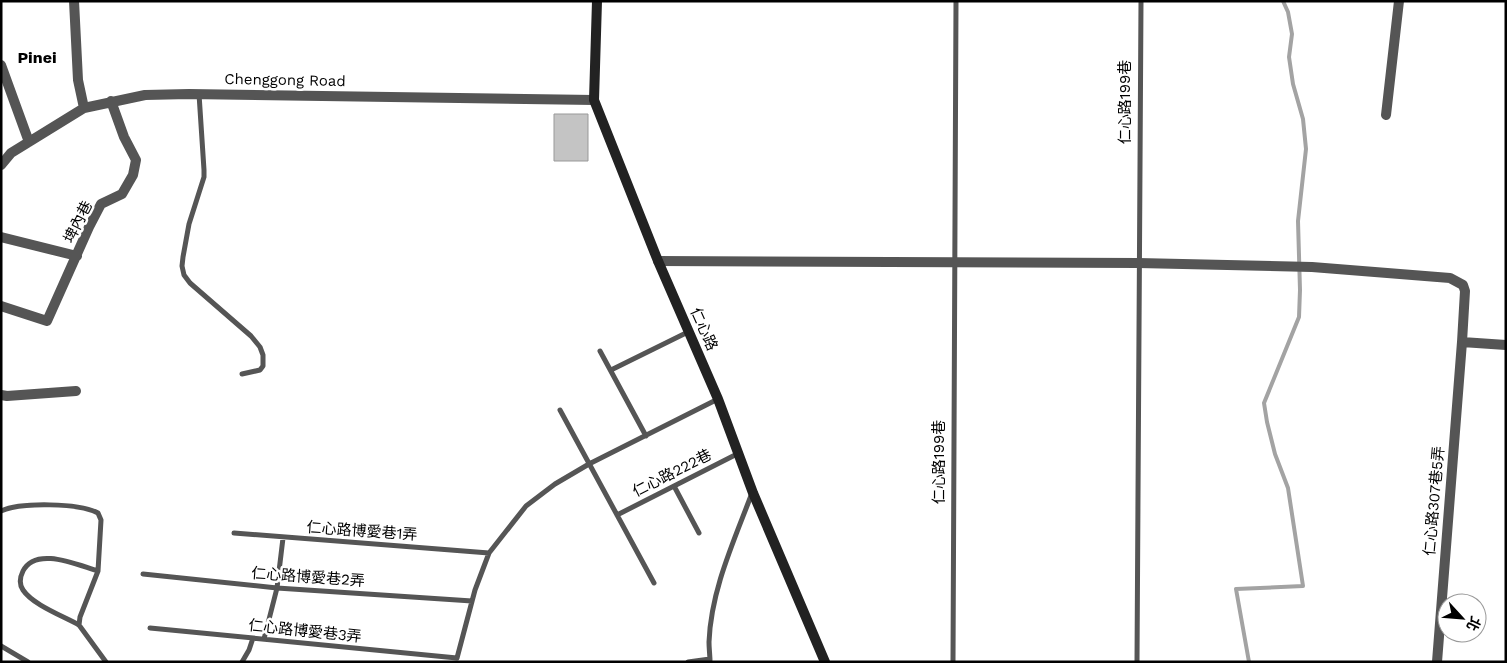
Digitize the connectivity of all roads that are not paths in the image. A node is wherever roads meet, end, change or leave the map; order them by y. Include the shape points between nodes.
1 (74, 1) edge
2 (597, 1) edge
3 (956, 1) edge
4 (1141, 1) edge
5 (1399, 1) edge
6 (1, 65) edge
7 (198, 94) junction
8 (594, 100) junction
9 (111, 101) junction
10 (84, 108) junction
11 (1386, 115) dead end
12 (29, 142) junction
13 (1, 165) edge
14 (1, 237) edge
15 (77, 256) junction
16 (658, 261) junction
17 (954, 262) junction
18 (1138, 264) junction
19 (1, 306) edge
20 (688, 332) junction
21 (1462, 342) junction
22 (1506, 345) edge
23 (600, 351) dead end
24 (611, 370) junction
25 (242, 374) dead end
26 (76, 391) dead end
27 (1, 395) edge
28 (718, 399) junction
29 (560, 410) dead end
30 (646, 436) junction
31 (739, 453) junction
32 (589, 464) junction
33 (674, 486) junction
34 (753, 493) junction
35 (1, 511) edge
36 (617, 515) junction
37 (234, 533) dead end
38 (699, 533) dead end
39 (283, 538) junction
40 (489, 553) junction
41 (98, 571) junction
42 (143, 574) dead end
43 (654, 584) dead end
44 (277, 588) junction
45 (472, 601) junction
46 (79, 625) junction
47 (150, 628) dead end
48 (253, 638) junction
49 (264, 639) junction
50 (1, 646) edge
51 (710, 660) edge
52 (28, 662) edge
53 (106, 662) edge
54 (242, 662) edge
55 (688, 662) edge
56 (825, 662) edge
57 (953, 662) edge
58 (1137, 662) edge
59 (1437, 662) edge

1 - 10 street via 78,80
2 - 8 street, 仁心路
3 - 17 lane, 仁心路199巷
4 - 18 lane, 仁心路199巷
5 - 11 street
6 - 12 street
7 - 8 street, Chenggong Road
7 - 9 street, Chenggong Road via 145,95
7 - 25 lane via 204,177 188,224 182,266 190,283 260,347 263,366 260,370
8 - 16 street, 仁心路
9 - 10 street, Chenggong Road
9 - 15 street, 埤內巷 via 136,160 133,175 122,194 101,204
10 - 12 street
12 - 13 street via 11,153
14 - 15 street, 埤內巷
15 - 19 street, 埤內巷 via 47,321
16 - 17 street
16 - 20 street, 仁心路
17 - 18 street
17 - 57 lane, 仁心路199巷
18 - 21 street via 1307,267 1450,278 1463,285 1465,291
18 - 58 lane, 仁心路199巷
20 - 24 lane
20 - 28 street, 仁心路
21 - 22 street
21 - 59 street, 仁心路307巷5弄
23 - 24 lane
24 - 30 lane
26 - 27 street
28 - 30 lane
28 - 31 street, 仁心路
29 - 32 lane
30 - 32 lane
31 - 33 lane, 仁心路222巷
31 - 34 street, 仁心路
32 - 36 lane
32 - 40 lane via 526,506
33 - 36 lane, 仁心路222巷
33 - 38 lane
34 - 51 lane via 715,599
34 - 56 street, 仁心路
35 - 41 lane via 10,507 46,505 90,508 98,513 101,520
36 - 43 lane
37 - 39 lane, 仁心路博愛巷1弄
39 - 40 lane, 仁心路博愛巷1弄
39 - 44 lane
40 - 45 lane
41 - 46 lane
41 - 46 lane via 57,559 39,558 26,566 20,577 22,589 34,601
42 - 44 lane, 仁心路博愛巷2弄
44 - 45 lane, 仁心路博愛巷2弄
44 - 49 lane
45 - 49 lane, 仁心路博愛巷3弄 via 457,658
46 - 53 lane
47 - 48 lane, 仁心路博愛巷3弄
48 - 49 lane, 仁心路博愛巷3弄
48 - 54 lane
50 - 52 lane
51 - 55 lane

